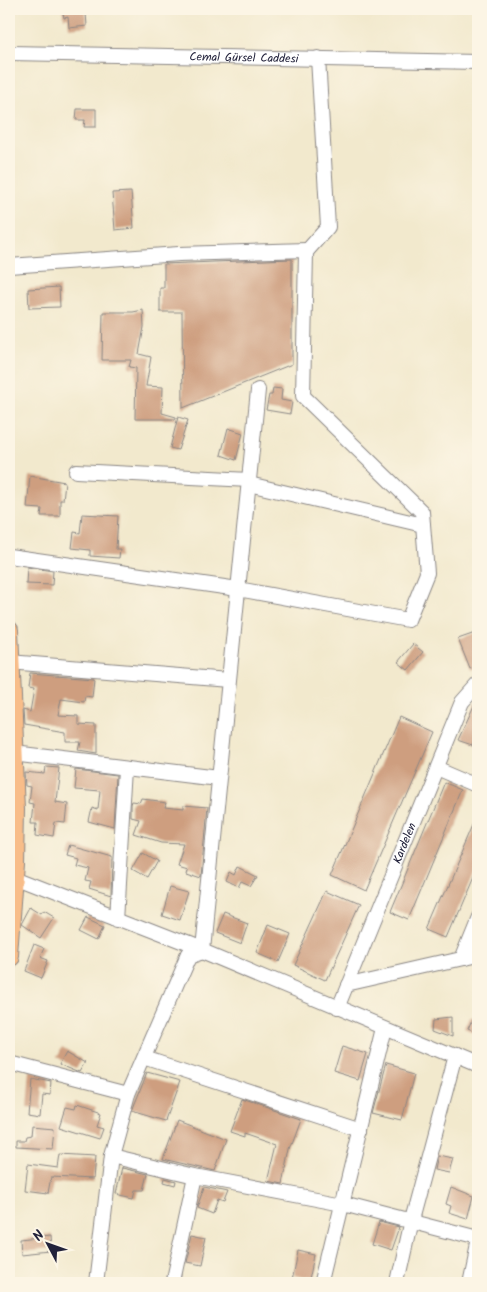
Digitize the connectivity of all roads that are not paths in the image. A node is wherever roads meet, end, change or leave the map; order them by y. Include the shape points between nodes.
1 (9, 53) edge
2 (318, 58) junction
3 (478, 62) edge
4 (306, 252) junction
5 (9, 266) edge
6 (258, 390) dead end
7 (76, 471) dead end
8 (249, 482) junction
9 (423, 525) junction
10 (9, 556) edge
11 (238, 589) junction
12 (9, 630) edge
13 (9, 662) edge
14 (228, 680) junction
15 (478, 684) edge
16 (14, 752) junction
17 (436, 767) junction
18 (128, 768) junction
19 (219, 778) junction
20 (478, 785) edge
21 (13, 816) edge
22 (12, 877) edge
23 (478, 917) edge
24 (118, 918) junction
25 (202, 950) junction
26 (478, 955) edge
27 (9, 957) edge
28 (461, 959) junction
29 (346, 985) junction
30 (337, 1008) junction
31 (385, 1028) junction
32 (455, 1056) junction
33 (144, 1058) junction
34 (9, 1063) edge
35 (478, 1066) edge
36 (128, 1094) junction
37 (361, 1129) junction
38 (111, 1156) junction
39 (195, 1176) junction
40 (343, 1204) junction
41 (411, 1220) junction
42 (478, 1240) edge
43 (96, 1283) edge
44 (172, 1283) edge
45 (324, 1283) edge
46 (397, 1283) edge
47 (469, 1283) edge

1 - 2 street, Cemal Gürsel Caddesi
2 - 3 street, Cemal Gürsel Caddesi
2 - 4 street via 328,227
4 - 5 street via 179,254
4 - 9 street via 303,396 422,512
6 - 8 street
7 - 8 street
8 - 9 street
8 - 11 street
9 - 11 street via 427,572 408,620
10 - 11 street
11 - 14 street
12 - 13 main road
13 - 14 street
13 - 16 main road
14 - 19 street
15 - 17 street, Kardelen via 462,702
16 - 18 street
16 - 21 main road
17 - 20 street
17 - 29 street, Kardelen
18 - 19 street
18 - 24 street
19 - 25 street
21 - 22 main road
22 - 24 street
22 - 27 main road
23 - 28 street
24 - 25 street
25 - 30 street
25 - 33 street via 188,954
26 - 28 street
28 - 29 street
29 - 30 street, Kardelen
30 - 31 street
31 - 32 street
31 - 37 street
32 - 35 street
32 - 41 street
33 - 36 street
33 - 37 street
34 - 36 street
36 - 38 street
37 - 40 street
38 - 39 street
38 - 43 street
39 - 40 street
39 - 44 street
40 - 41 street
40 - 45 street
41 - 42 street
41 - 46 street
42 - 47 street

